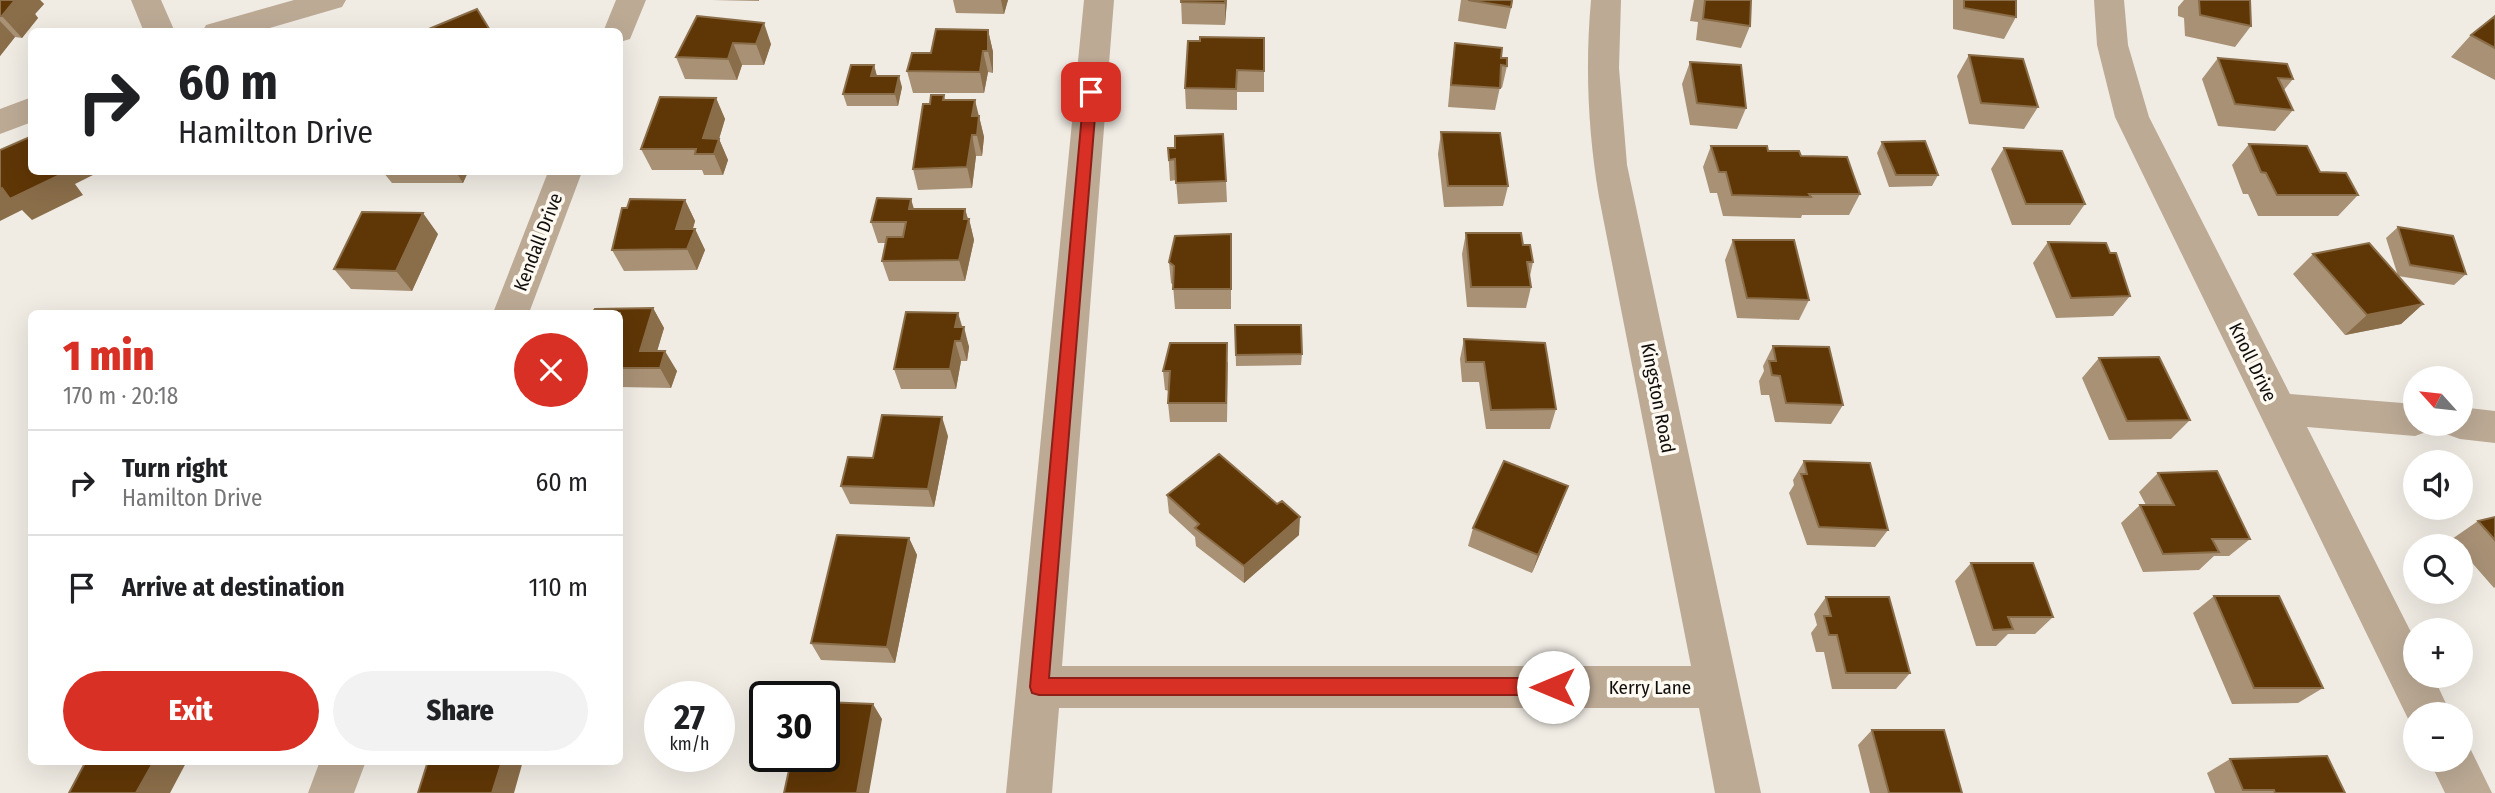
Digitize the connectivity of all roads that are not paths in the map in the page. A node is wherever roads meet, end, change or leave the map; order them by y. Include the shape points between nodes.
1 (146, 0) edge
2 (331, 0) edge
3 (632, 0) edge
4 (1099, 0) edge
5 (1606, 0) edge
6 (2109, 0) edge
7 (158, 28) edge
8 (231, 28) edge
9 (621, 28) edge
10 (28, 110) edge
11 (0, 122) edge
12 (564, 175) edge
13 (512, 310) edge
14 (2276, 409) junction
15 (2403, 419) edge
16 (2473, 424) edge
17 (2495, 427) edge
18 (1039, 687) junction
19 (1716, 687) junction
20 (2423, 702) edge
21 (342, 765) edge
22 (2458, 772) edge
23 (331, 793) edge
24 (1029, 793) edge
25 (1738, 793) edge
26 (2469, 793) edge

1 - 7 street
2 - 8 street
3 - 9 street
4 - 18 street
5 - 19 street, Kingston Road via 1603,117 1614,195
6 - 14 street, Knoll Drive via 2112,55 2132,117
10 - 11 street
12 - 13 street, Kendall Drive
14 - 15 street
14 - 20 street, Knoll Drive
16 - 17 street
18 - 19 street, Kerry Lane
18 - 24 street
19 - 25 street, Kingston Road
21 - 23 street
22 - 26 street

